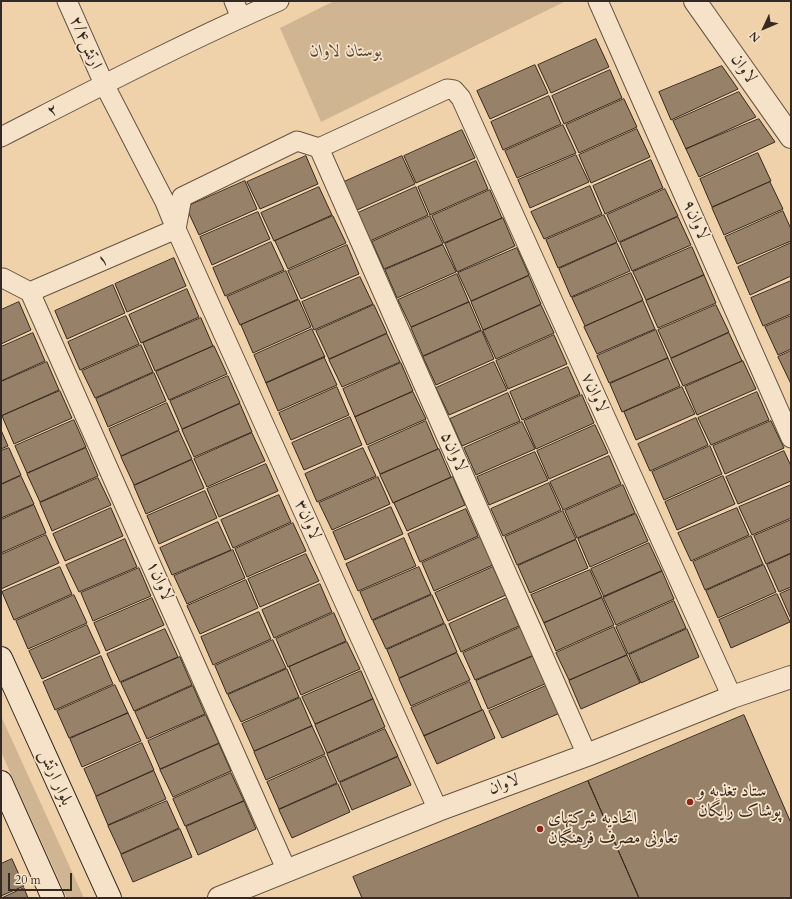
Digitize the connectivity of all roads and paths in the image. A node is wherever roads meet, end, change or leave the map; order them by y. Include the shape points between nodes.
1 (67, 1) edge
2 (279, 1) edge
3 (598, 1) edge
4 (695, 1) edge
5 (237, 9) edge
6 (104, 84) junction
7 (1, 137) edge
8 (791, 137) edge
9 (319, 148) junction
10 (176, 229) junction
11 (1, 278) edge
12 (30, 292) junction
13 (791, 438) edge
14 (1, 658) edge
15 (791, 677) edge
16 (732, 697) junction
17 (587, 755) junction
18 (1, 782) edge
19 (438, 810) junction
20 (288, 871) junction
21 (53, 898) edge
22 (110, 898) edge
23 (219, 898) edge

1 - 6 street, ۲/۴ارتش
2 - 5 street, ۲
3 - 13 street, ۹لاوان
4 - 8 street, لاوان
5 - 6 street, ۲
6 - 7 street, ۲
6 - 10 street, ۲/۴ارتش via 166,202
9 - 10 street via 297,141 182,197
9 - 16 street, ۷لاوان via 447,89 454,90 462,98
9 - 17 street, ۵لاوان
10 - 12 street, ۱
10 - 19 street, ۳لاوان
11 - 12 street
12 - 20 street, ۱لاوان
14 - 22 street, بلوار ارتش
15 - 16 street, لاوان
16 - 17 street, لاوان
17 - 19 street, لاوان
18 - 21 street
19 - 20 street, لاوان
20 - 23 street, لاوان

